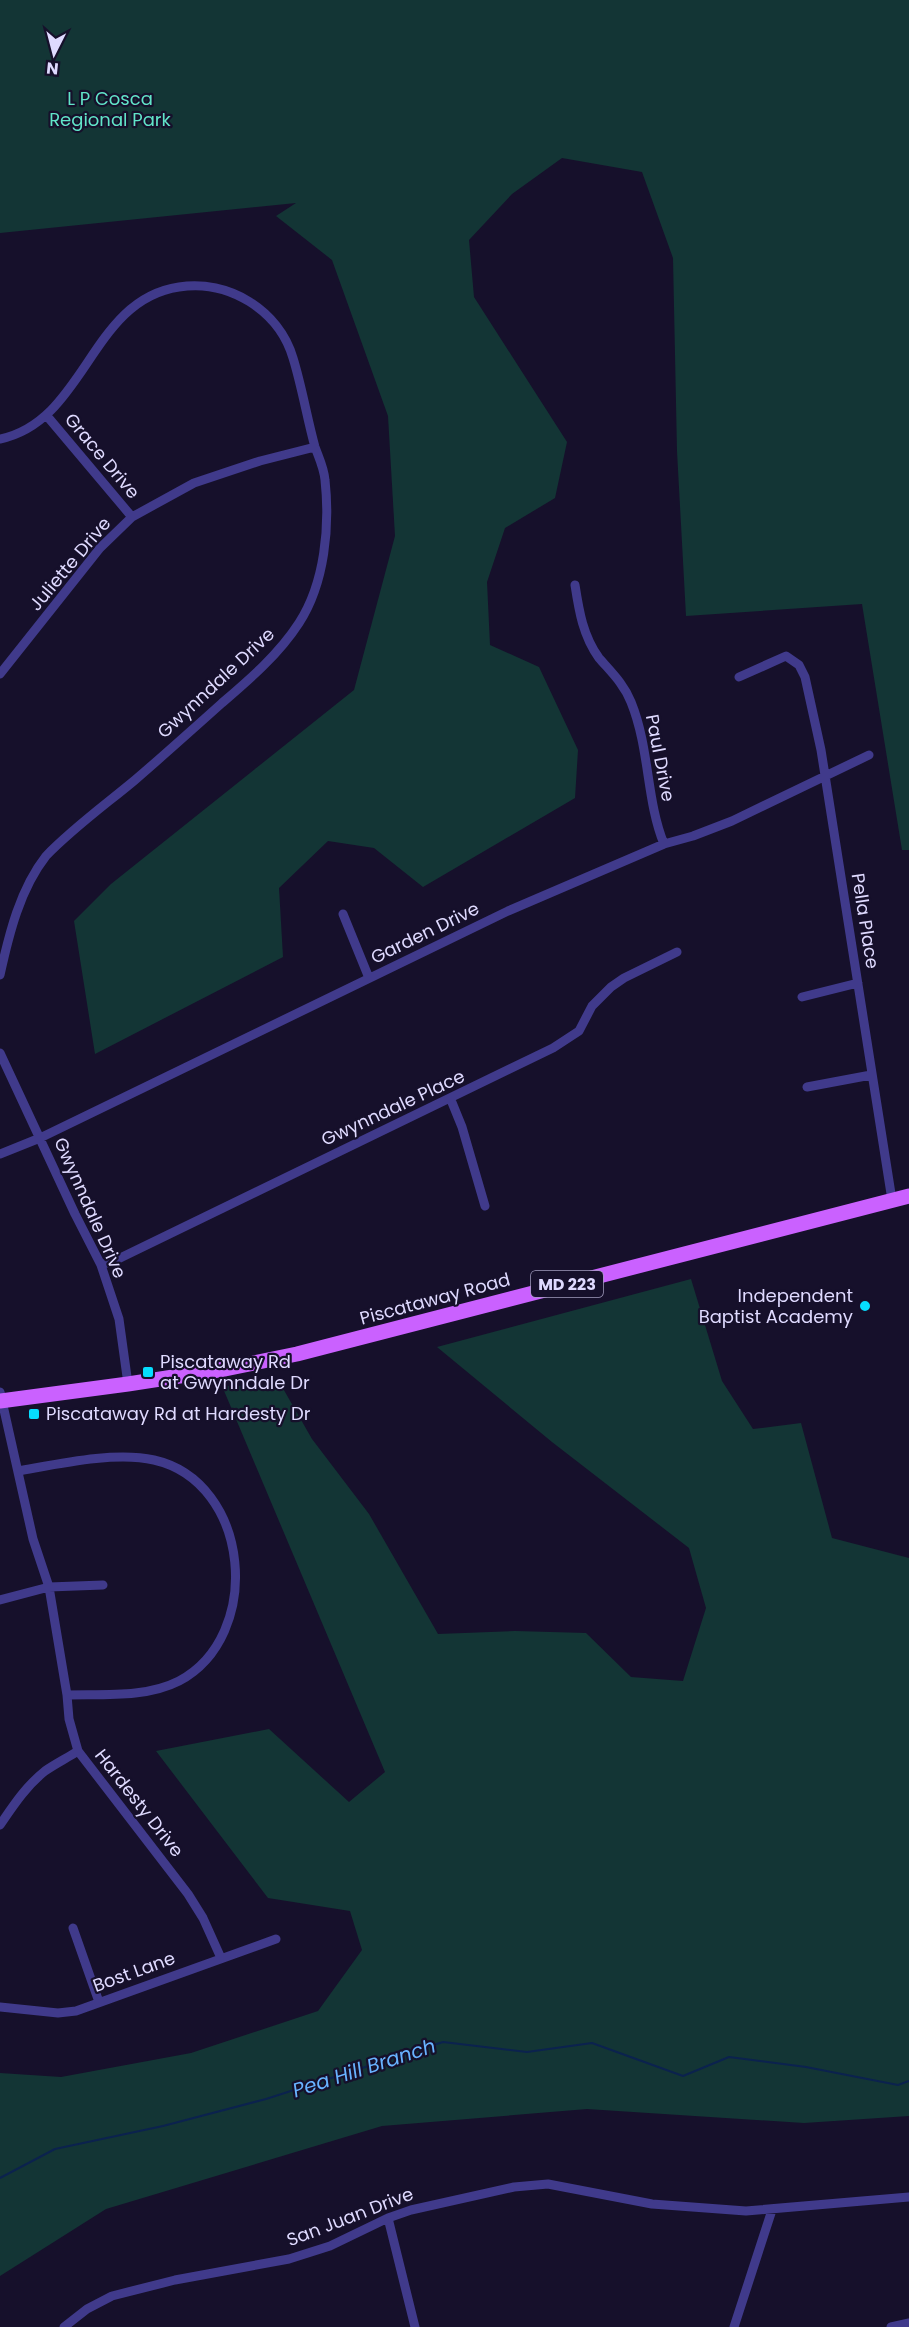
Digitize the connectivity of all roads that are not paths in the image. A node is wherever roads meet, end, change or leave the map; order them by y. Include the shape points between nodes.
1 (47, 416) junction
2 (0, 440) edge
3 (315, 447) junction
4 (132, 517) junction
5 (575, 585) dead end
6 (0, 674) edge
7 (739, 677) dead end
8 (869, 755) dead end
9 (825, 777) junction
10 (664, 844) junction
11 (343, 914) dead end
12 (677, 952) dead end
13 (0, 975) edge
14 (369, 978) junction
15 (858, 983) junction
16 (802, 997) dead end
17 (0, 1053) edge
18 (871, 1075) junction
19 (807, 1087) dead end
20 (451, 1100) junction
21 (40, 1138) junction
22 (0, 1154) edge
23 (909, 1196) edge
24 (892, 1200) junction
25 (485, 1206) dead end
26 (101, 1265) junction
27 (128, 1384) junction
28 (1, 1398) edge
29 (18, 1471) junction
30 (103, 1585) dead end
31 (49, 1587) junction
32 (0, 1600) edge
33 (67, 1695) junction
34 (78, 1751) junction
35 (0, 1825) edge
36 (73, 1928) dead end
37 (276, 1939) dead end
38 (221, 1958) junction
39 (99, 2002) junction
40 (0, 2007) edge
41 (909, 2197) edge
42 (772, 2210) junction
43 (388, 2218) junction
44 (909, 2323) edge
45 (64, 2327) edge
46 (415, 2327) edge
47 (734, 2327) edge
48 (891, 2327) edge

1 - 2 street, Gwynndale Drive
1 - 3 street, Gwynndale Drive via 110,331 139,301 180,286 208,287 246,299 278,326 292,354
1 - 4 street, Grace Drive
3 - 4 street, Juliette Drive via 194,483
3 - 13 street, Gwynndale Drive via 325,478 326,524 318,577 300,622 250,679 46,856 36,868 14,920
4 - 6 street, Juliette Drive via 100,548
5 - 10 street, Paul Drive via 586,634 624,687 636,715 645,747 654,813
7 - 9 street, Pella Place via 786,656 799,665 805,677
8 - 9 street, Garden Drive
9 - 10 street, Garden Drive via 714,829
9 - 15 street, Pella Place
10 - 14 street, Garden Drive via 508,911
11 - 14 street
12 - 20 street, Gwynndale Place via 611,987 570,1038
14 - 21 street, Garden Drive
15 - 16 street
15 - 18 street, Pella Place
17 - 21 street, Gwynndale Drive
18 - 19 street
18 - 24 street, Pella Place
20 - 25 street
20 - 26 street, Gwynndale Place
21 - 22 street, Garden Drive
21 - 26 street, Gwynndale Drive
23 - 24 main road, Piscataway Road / MD 223
24 - 27 main road, Piscataway Road / MD 223 via 297,1354
26 - 27 street, Gwynndale Drive via 119,1319
27 - 28 main road, Piscataway Road / MD 223
28 - 29 street, Hardesty Drive
29 - 31 street, Hardesty Drive via 33,1539
29 - 33 street via 128,1456 156,1460 173,1467 202,1489 220,1510 231,1540 236,1583 231,1614 217,1645 202,1665 179,1681 136,1693
30 - 31 street
31 - 32 street
31 - 33 street, Hardesty Drive
33 - 34 street, Hardesty Drive
34 - 35 street via 27,1788
34 - 38 street, Hardesty Drive via 193,1901
36 - 39 street
37 - 38 street, Bost Lane
38 - 39 street, Bost Lane
39 - 40 street, Bost Lane via 67,2013
41 - 42 street, San Juan Drive
42 - 43 street, San Juan Drive via 652,2204 538,2184 434,2204
42 - 47 street
43 - 45 street, San Juan Drive via 330,2246 289,2259 111,2296
43 - 46 street
44 - 48 street

